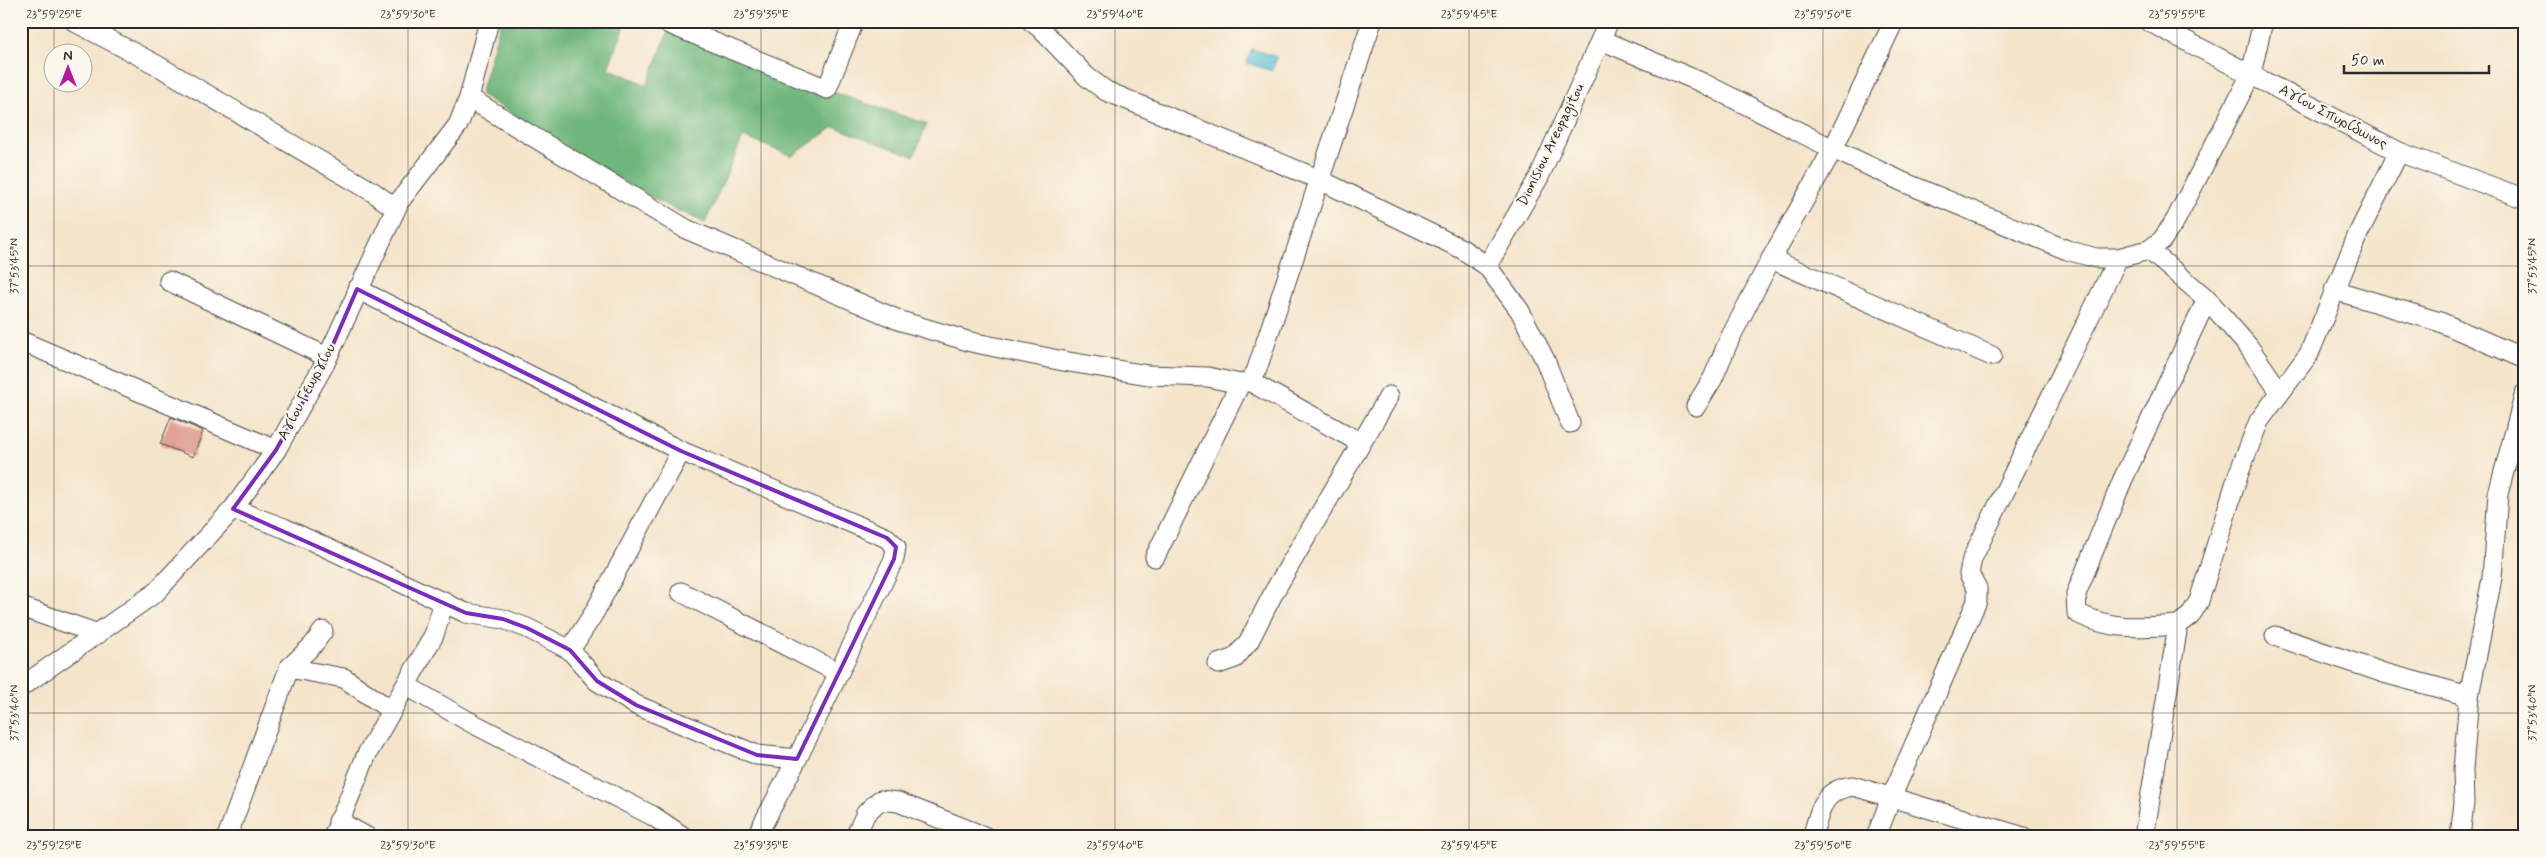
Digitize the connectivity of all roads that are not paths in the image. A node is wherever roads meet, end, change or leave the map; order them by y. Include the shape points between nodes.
1 (489, 21) edge
2 (662, 21) edge
3 (854, 21) edge
4 (1031, 21) edge
5 (1372, 21) edge
6 (1609, 21) edge
7 (1894, 21) edge
8 (2148, 21) edge
9 (2263, 21) edge
10 (75, 22) edge
11 (1601, 40) junction
12 (2251, 74) junction
13 (469, 98) junction
14 (1833, 150) junction
15 (2399, 152) junction
16 (1318, 179) junction
17 (2525, 199) edge
18 (396, 209) junction
19 (2149, 250) junction
20 (2118, 258) junction
21 (1771, 260) junction
22 (1487, 266) junction
23 (168, 281) dead end
24 (357, 289) junction
25 (2334, 290) junction
26 (2206, 299) junction
27 (21, 340) edge
28 (328, 356) junction
29 (1992, 356) dead end
30 (2525, 359) edge
31 (1244, 383) junction
32 (2280, 392) junction
33 (2525, 393) edge
34 (1388, 396) dead end
35 (1696, 406) dead end
36 (1570, 423) dead end
37 (1360, 443) junction
38 (276, 450) junction
39 (681, 451) junction
40 (233, 509) junction
41 (1155, 558) dead end
42 (681, 592) dead end
43 (444, 601) junction
44 (21, 607) edge
45 (2178, 625) junction
46 (323, 631) dead end
47 (98, 634) junction
48 (2275, 636) dead end
49 (570, 650) junction
50 (1218, 664) dead end
51 (289, 668) junction
52 (839, 673) junction
53 (21, 686) edge
54 (408, 686) junction
55 (2469, 696) junction
56 (392, 711) junction
57 (797, 759) junction
58 (1891, 798) junction
59 (336, 829) edge
60 (227, 837) edge
61 (367, 837) edge
62 (684, 837) edge
63 (756, 837) edge
64 (855, 837) edge
65 (986, 837) edge
66 (1812, 837) edge
67 (1876, 837) edge
68 (2024, 837) edge
69 (2144, 837) edge
70 (2460, 837) edge

1 - 13 street, Αγίου Γεωργίου
2 - 3 street via 827,89
4 - 16 street via 1087,78 1106,91
5 - 16 street
6 - 11 street, Dionisiou Areopagitou
7 - 14 street
8 - 12 street, Αγίου Σπυρίδωνος
9 - 12 street
10 - 18 street via 180,78 373,192
11 - 14 street via 1703,83
11 - 22 street, Dionisiou Areopagitou via 1539,177
12 - 15 street, Αγίου Σπυρίδωνος
12 - 19 street via 2175,221 2162,240
13 - 18 street, Αγίου Γεωργίου via 458,125
13 - 31 street via 686,229 901,320 971,342 1063,361 1148,374 1208,377
14 - 20 street via 2067,250 2096,258
14 - 21 street
15 - 17 street, Αγίου Σπυρίδωνος
15 - 25 street
16 - 22 street via 1462,248
16 - 31 street via 1256,372
18 - 24 street, Αγίου Γεωργίου
19 - 20 street
19 - 26 street
20 - 58 street via 1972,559 1969,574 1977,588 1977,600
21 - 29 street
21 - 35 street
22 - 36 street via 1520,310 1546,360
23 - 28 street
24 - 28 street, Αγίου Γεωργίου
24 - 39 street
25 - 30 street via 2440,322
25 - 32 street via 2309,354
26 - 32 street via 2248,346
26 - 45 street via 2123,479 2076,594 2077,613 2096,623 2121,628
27 - 38 street
28 - 38 street, Αγίου Γεωργίου
31 - 37 street
31 - 41 street
32 - 45 street via 2258,421 2199,602 2190,616
33 - 55 street via 2498,494 2492,578
34 - 37 street
37 - 50 street via 1275,590 1250,641 1235,658
38 - 40 street, Αγίου Γεωργίου
39 - 49 street via 594,613
39 - 52 street via 887,538 896,546 894,559
40 - 43 street via 284,528
40 - 47 street, Αγίου Γεωργίου via 155,593
42 - 52 street
43 - 49 street via 466,613 519,625
43 - 54 street via 434,635
44 - 47 street
45 - 69 street
46 - 51 street
47 - 53 street, Αγίου Γεωργίου
48 - 55 street via 2384,673
49 - 57 street via 596,681 636,705 757,755
51 - 56 street via 344,678
51 - 60 street
52 - 57 street
54 - 56 street
54 - 62 street via 468,721 653,816
55 - 70 street
56 - 59 street via 367,754
57 - 63 street
58 - 66 street via 1853,786 1838,788 1825,798
58 - 67 street
58 - 68 street
59 - 61 street
64 - 65 street via 866,813 880,800 898,802

